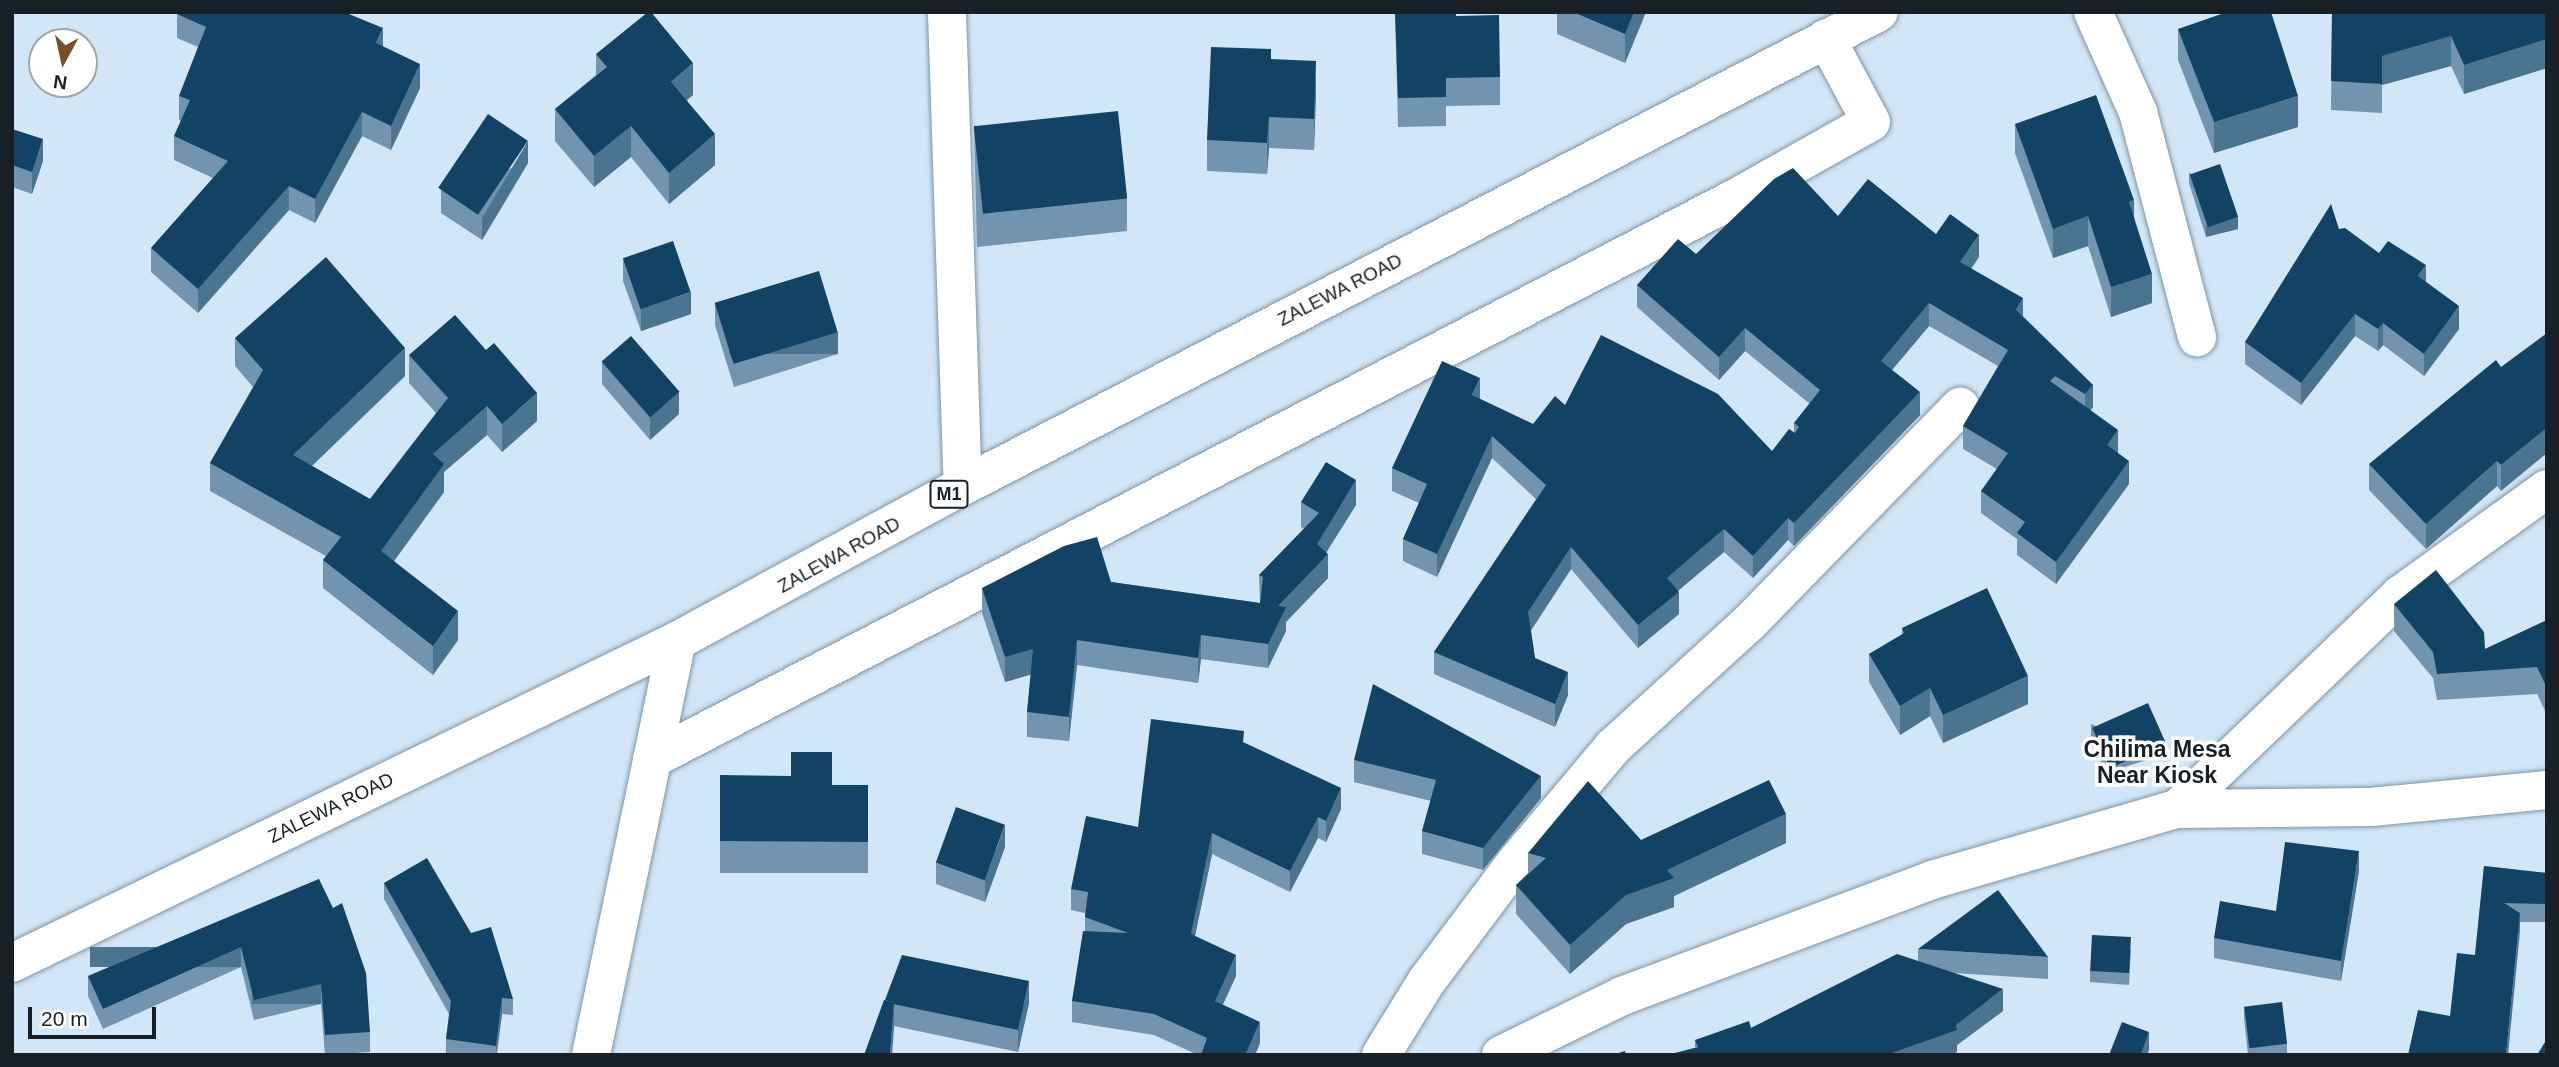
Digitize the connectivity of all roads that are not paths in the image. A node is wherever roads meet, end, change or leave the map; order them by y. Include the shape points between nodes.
1 (947, 12) edge
2 (1879, 12) edge
3 (2093, 12) edge
4 (1826, 38) junction
5 (2197, 337) dead end
6 (1960, 407) dead end
7 (963, 486) junction
8 (2547, 489) edge
9 (677, 641) junction
10 (652, 759) junction
11 (2547, 790) edge
12 (2177, 809) junction
13 (12, 963) edge
14 (591, 1055) edge
15 (1381, 1055) edge
16 (1501, 1055) edge

1 - 7 main road
2 - 4 main road, ZALEWA ROAD / M1
3 - 5 main road via 2138,112
4 - 7 main road, ZALEWA ROAD / M1
4 - 10 main road via 1871,122 1732,200
6 - 15 main road via 1750,622 1613,747 1500,883 1426,982
7 - 9 main road, ZALEWA ROAD / M1
8 - 12 main road via 2400,595
9 - 10 main road
9 - 13 main road, ZALEWA ROAD / M1
10 - 14 main road
11 - 12 main road via 2371,807
12 - 16 main road via 1933,880 1622,996

